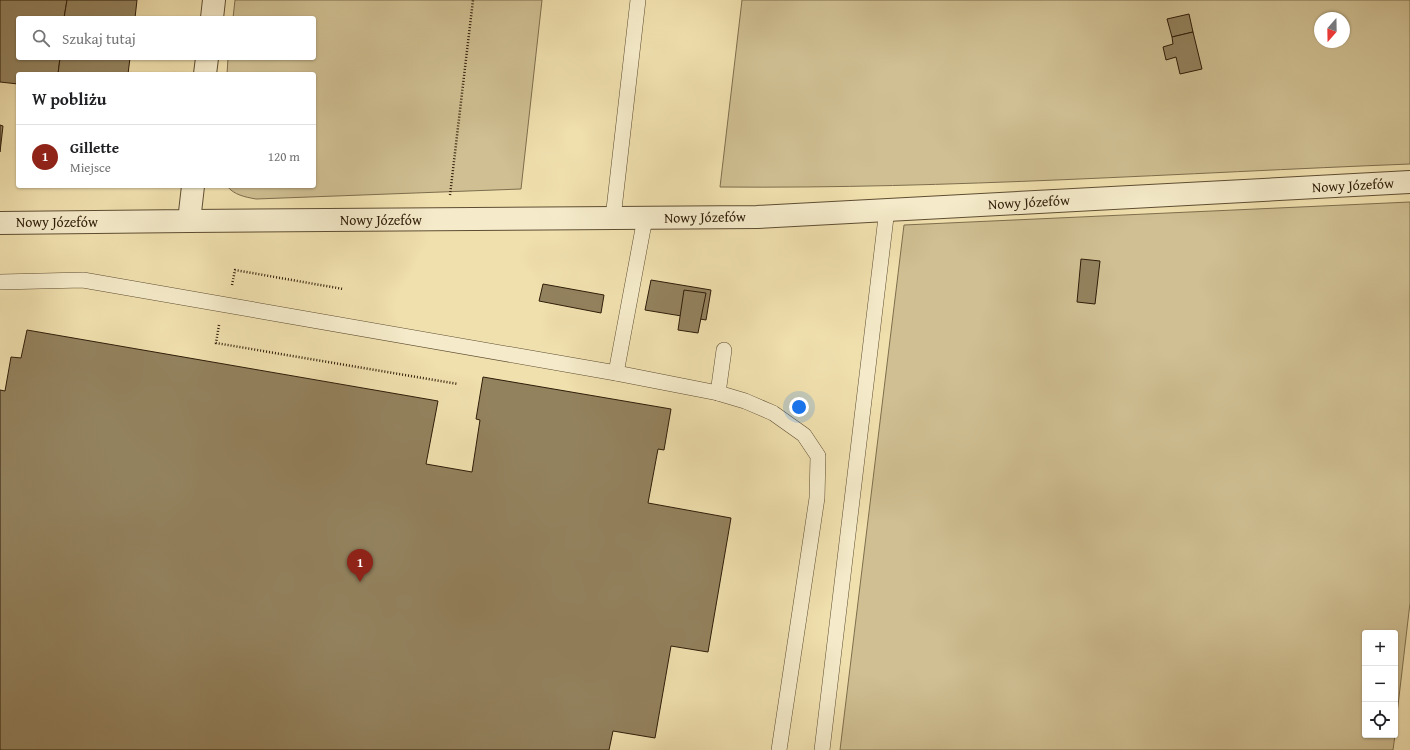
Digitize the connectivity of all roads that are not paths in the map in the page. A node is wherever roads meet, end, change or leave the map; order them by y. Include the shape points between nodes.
1 (214, 0) edge
2 (638, 0) edge
3 (212, 16) edge
4 (207, 60) edge
5 (205, 72) edge
6 (1410, 182) edge
7 (193, 188) edge
8 (887, 209) junction
9 (613, 218) junction
10 (645, 218) junction
11 (189, 221) junction
12 (0, 223) edge
13 (0, 282) edge
14 (724, 350) dead end
15 (616, 373) junction
16 (718, 393) junction
17 (779, 750) edge
18 (822, 750) edge

1 - 3 street
2 - 9 lane
4 - 5 street
6 - 8 street, Nowy Józefów
7 - 11 street
8 - 10 street, Nowy Józefów via 757,217
8 - 18 lane
9 - 10 street, Nowy Józefów
9 - 11 street, Nowy Józefów
10 - 15 lane
11 - 12 street, Nowy Józefów
13 - 15 lane via 83,280
14 - 16 lane
15 - 16 lane
16 - 17 lane via 773,413 804,435 818,456 817,498

